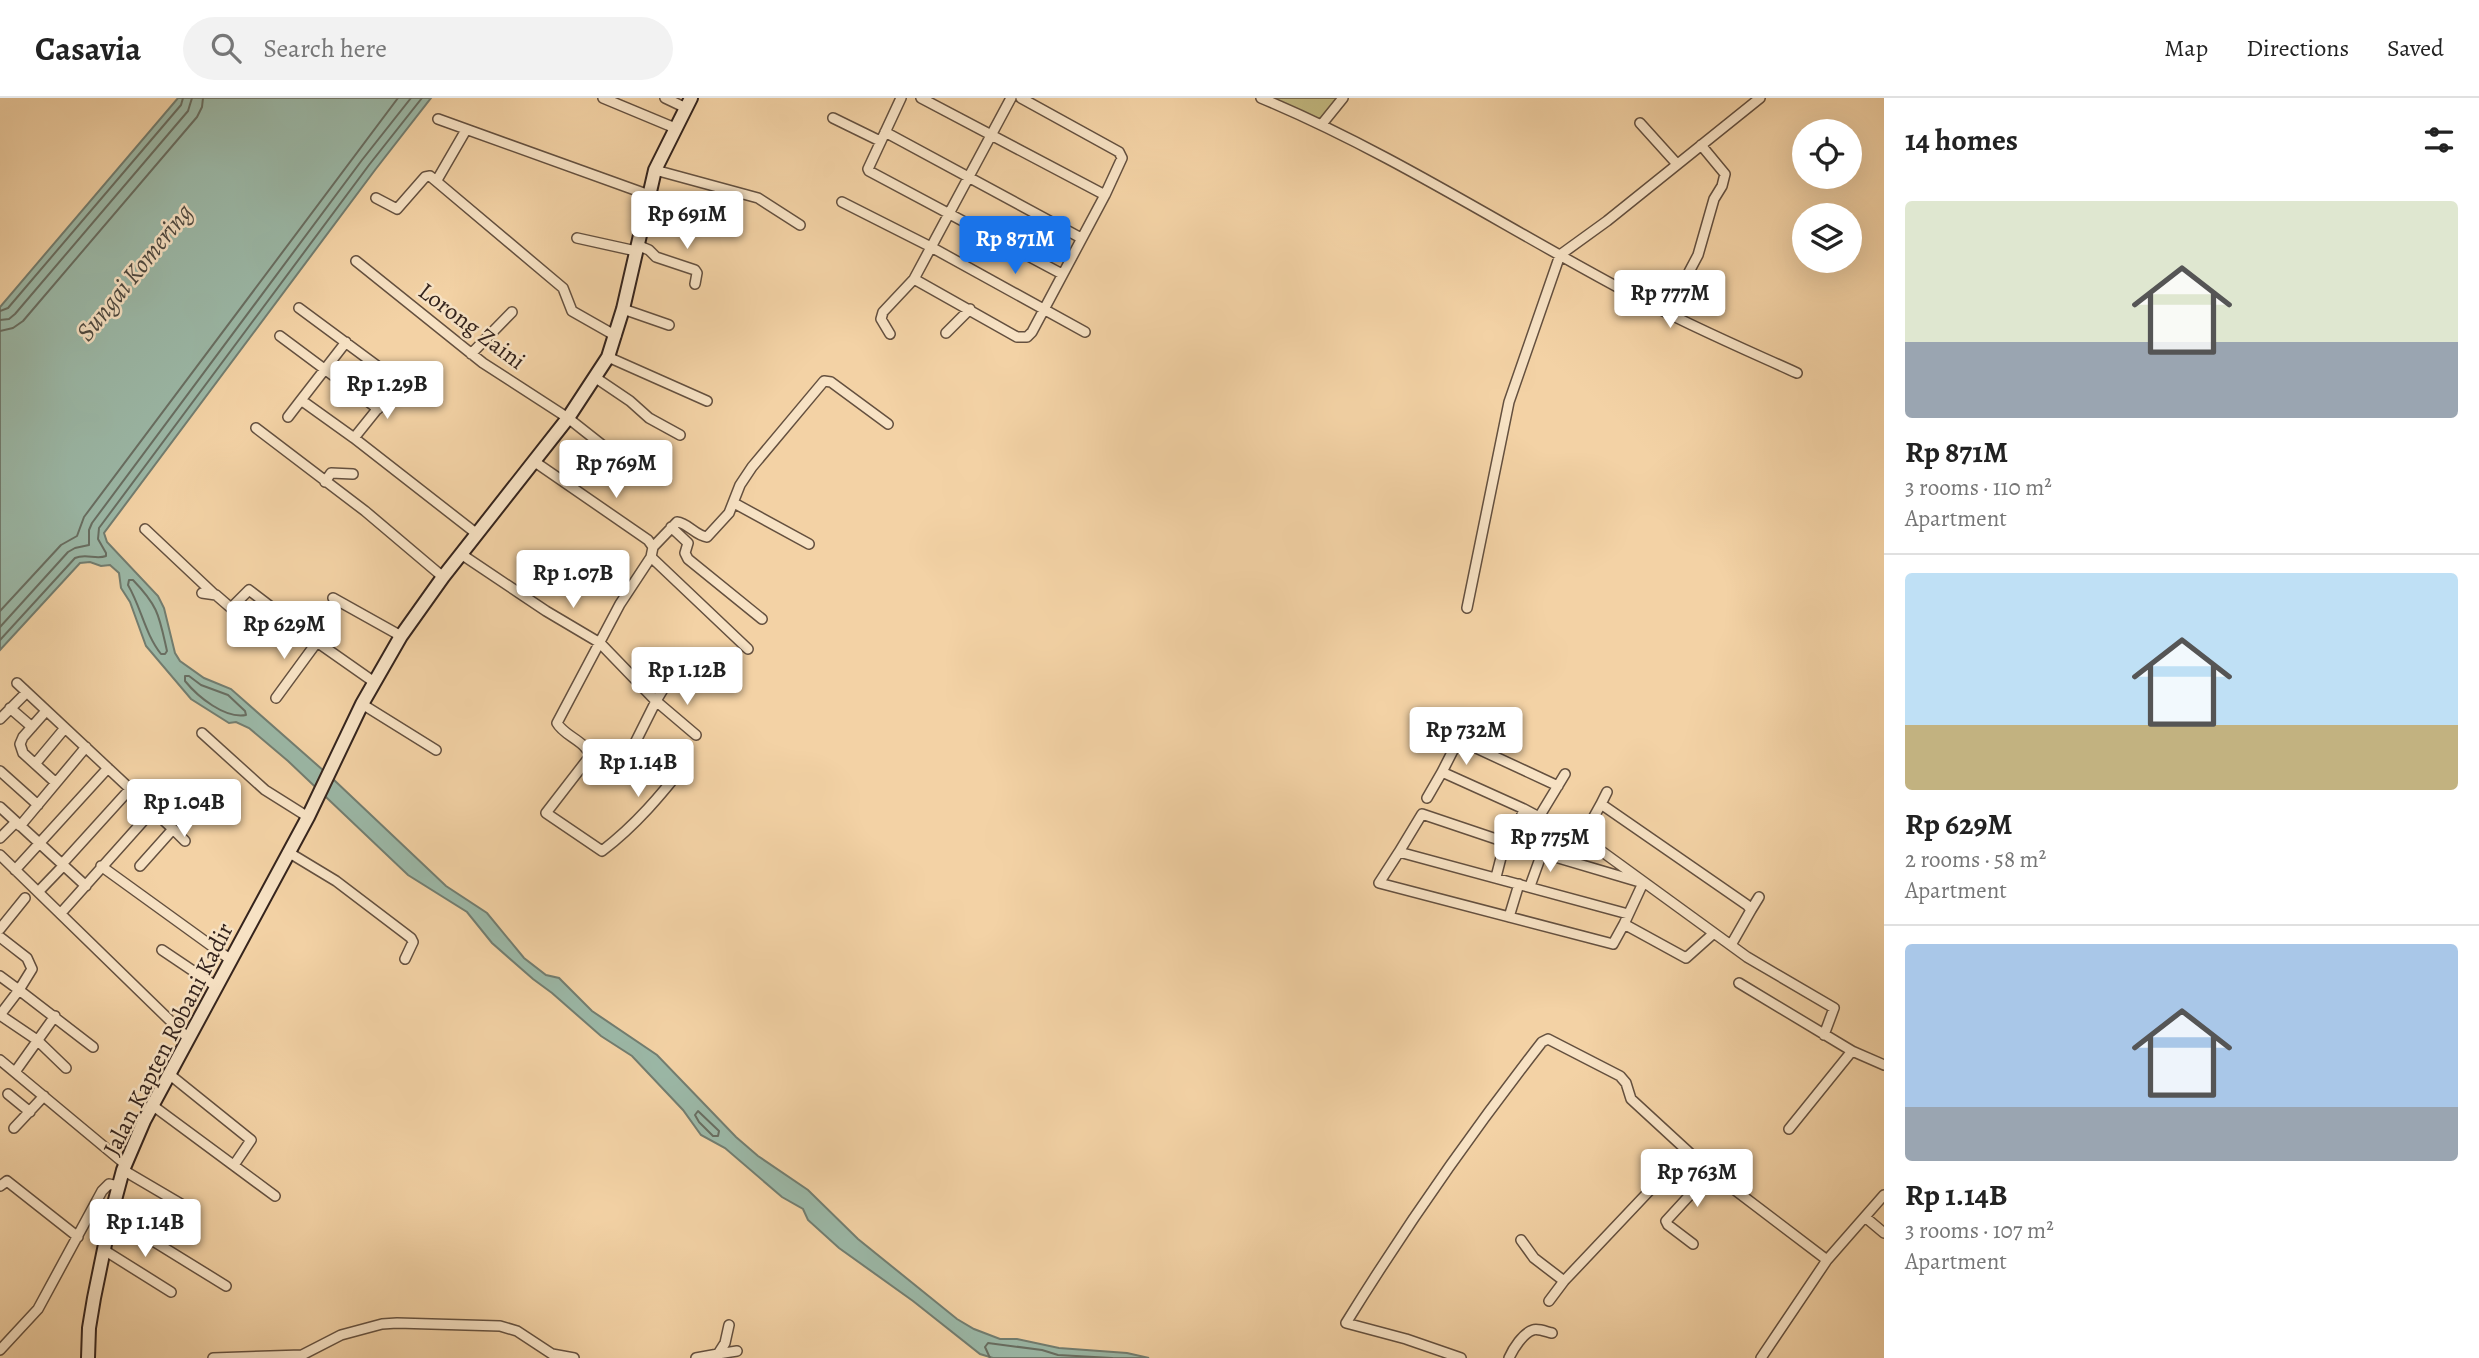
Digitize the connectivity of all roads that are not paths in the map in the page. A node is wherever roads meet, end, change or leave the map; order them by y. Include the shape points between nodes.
1 (603, 98) edge
2 (664, 98) edge
3 (901, 98) edge
4 (920, 98) edge
5 (1012, 98) edge
6 (1021, 98) edge
7 (1261, 98) edge
8 (1343, 98) edge
9 (1760, 98) edge
10 (688, 103) edge
11 (833, 118) dead end
12 (438, 119) dead end
13 (1640, 123) dead end
14 (1322, 124) junction
15 (675, 128) junction
16 (466, 130) junction
17 (992, 135) junction
18 (883, 136) junction
19 (1701, 145) junction
20 (1677, 164) junction
21 (655, 170) junction
22 (970, 176) junction
23 (437, 180) junction
24 (649, 195) junction
25 (1105, 195) junction
26 (376, 198) dead end
27 (842, 202) dead end
28 (949, 214) junction
29 (800, 225) dead end
30 (577, 238) dead end
31 (1081, 238) junction
32 (931, 247) junction
33 (636, 248) junction
34 (1560, 255) junction
35 (356, 261) dead end
36 (1062, 274) junction
37 (914, 279) junction
38 (695, 284) dead end
39 (1685, 290) dead end
40 (299, 308) dead end
41 (1044, 308) junction
42 (623, 309) junction
43 (970, 310) junction
44 (512, 312) dead end
45 (669, 325) dead end
46 (1085, 331) dead end
47 (946, 332) dead end
48 (890, 334) dead end
49 (616, 335) junction
50 (280, 336) dead end
51 (346, 342) junction
52 (471, 354) junction
53 (608, 357) junction
54 (324, 370) junction
55 (1797, 373) dead end
56 (596, 378) junction
57 (301, 400) junction
58 (707, 401) dead end
59 (378, 409) junction
60 (288, 417) dead end
61 (568, 418) junction
62 (888, 424) dead end
63 (256, 428) dead end
64 (680, 435) dead end
65 (354, 438) junction
66 (535, 462) junction
67 (630, 467) dead end
68 (353, 474) dead end
69 (325, 482) junction
70 (734, 502) junction
71 (671, 527) junction
72 (145, 529) dead end
73 (477, 534) junction
74 (809, 544) dead end
75 (652, 552) junction
76 (461, 554) junction
77 (443, 577) junction
78 (202, 593) dead end
79 (216, 596) junction
80 (333, 598) dead end
81 (231, 608) junction
82 (1466, 608) dead end
83 (762, 619) dead end
84 (250, 625) dead end
85 (401, 636) junction
86 (317, 642) junction
87 (600, 643) junction
88 (748, 649) dead end
89 (682, 658) dead end
90 (374, 682) junction
91 (17, 683) dead end
92 (24, 695) dead end
93 (276, 698) dead end
94 (656, 701) junction
95 (362, 704) junction
96 (10, 708) junction
97 (46, 711) junction
98 (0, 719) edge
99 (32, 727) junction
100 (1465, 727) dead end
101 (65, 728) junction
102 (202, 733) dead end
103 (696, 735) dead end
104 (1459, 740) junction
105 (86, 747) junction
106 (436, 750) dead end
107 (628, 757) dead end
108 (687, 762) dead end
109 (35, 764) junction
110 (108, 768) junction
111 (0, 771) edge
112 (1442, 772) junction
113 (1565, 774) dead end
114 (56, 783) junction
115 (1558, 786) junction
116 (130, 789) junction
117 (1607, 792) dead end
118 (1427, 797) dead end
119 (1601, 804) junction
120 (38, 805) junction
121 (0, 807) edge
122 (1524, 809) junction
123 (153, 810) junction
124 (308, 817) junction
125 (18, 824) junction
126 (173, 829) junction
127 (1581, 837) junction
128 (0, 838) edge
129 (185, 841) dead end
130 (1508, 843) junction
131 (40, 844) junction
132 (288, 852) junction
133 (1399, 852) junction
134 (1542, 853) junction
135 (0, 855) edge
136 (1570, 860) junction
137 (63, 864) junction
138 (101, 866) junction
139 (140, 866) dead end
140 (15, 870) junction
141 (1496, 877) junction
142 (1643, 883) junction
143 (1519, 884) junction
144 (86, 886) junction
145 (1530, 886) junction
146 (39, 891) junction
147 (1759, 897) dead end
148 (25, 898) dead end
149 (1751, 910) junction
150 (61, 913) junction
151 (1628, 914) junction
152 (1509, 917) junction
153 (1624, 924) junction
154 (0, 929) edge
155 (1714, 933) junction
156 (0, 937) edge
157 (1731, 945) junction
158 (162, 950) dead end
159 (405, 958) dead end
160 (231, 960) junction
161 (0, 976) edge
162 (1739, 983) dead end
163 (217, 987) junction
164 (19, 990) junction
165 (0, 1015) edge
166 (55, 1016) junction
167 (1824, 1035) junction
168 (189, 1039) junction
169 (37, 1040) junction
170 (93, 1047) dead end
171 (1852, 1051) junction
172 (0, 1060) edge
173 (1884, 1065) edge
174 (66, 1068) dead end
175 (15, 1072) junction
176 (169, 1074) junction
177 (8, 1094) dead end
178 (44, 1096) junction
179 (152, 1105) junction
180 (30, 1111) junction
181 (14, 1128) dead end
182 (1789, 1129) dead end
183 (1687, 1151) junction
184 (234, 1165) junction
185 (124, 1167) junction
186 (1711, 1172) junction
187 (0, 1186) edge
188 (118, 1186) junction
189 (1884, 1195) edge
190 (275, 1196) dead end
191 (186, 1207) dead end
192 (111, 1215) junction
193 (1865, 1217) junction
194 (1884, 1233) edge
195 (78, 1237) junction
196 (1521, 1240) dead end
197 (1693, 1244) dead end
198 (104, 1250) junction
199 (1827, 1260) junction
200 (1564, 1281) junction
201 (226, 1286) dead end
202 (171, 1292) dead end
203 (1549, 1301) dead end
204 (729, 1325) dead end
205 (1552, 1333) dead end
206 (0, 1350) edge
207 (737, 1351) dead end
208 (718, 1354) junction
209 (88, 1358) edge
210 (213, 1358) edge
211 (229, 1358) edge
212 (574, 1358) edge
213 (696, 1358) edge
214 (1461, 1358) edge
215 (1509, 1358) edge
216 (1762, 1358) edge

1 - 15 street
2 - 10 street
3 - 18 street
4 - 17 street
5 - 17 street
6 - 25 street via 1119,152 1121,162
7 - 14 street
8 - 14 street
9 - 19 street
10 - 15 main road, Jalan Kapten Robani Kadir
11 - 18 street
12 - 16 street
13 - 20 street
14 - 34 street
15 - 21 main road, Jalan Kapten Robani Kadir
16 - 23 street
16 - 24 street
17 - 22 street
17 - 25 street
18 - 22 street
18 - 28 street via 869,172
19 - 20 street
19 - 39 street via 1725,174
20 - 34 street
21 - 24 main road, Jalan Kapten Robani Kadir
21 - 29 street via 758,198
22 - 28 street
22 - 31 street
23 - 26 street via 426,176 397,209
23 - 49 street via 563,288 572,311
24 - 33 main road, Jalan Kapten Robani Kadir
25 - 31 street
27 - 32 street
28 - 32 street
28 - 36 street
30 - 33 street
31 - 36 street
32 - 37 street
32 - 41 street
33 - 38 street via 695,270
33 - 42 main road, Jalan Kapten Robani Kadir
34 - 55 street via 1640,299
34 - 82 street via 1510,402
35 - 52 street, Lorong Zaini
36 - 41 street
37 - 43 street
37 - 48 street via 883,312 881,320
40 - 51 street
41 - 43 street via 1030,336 1023,337
41 - 46 street
42 - 45 street
42 - 49 main road, Jalan Kapten Robani Kadir
43 - 47 street
44 - 52 street
49 - 53 main road, Jalan Kapten Robani Kadir
50 - 54 street
51 - 54 street
51 - 59 street via 399,382
52 - 61 street, Lorong Zaini
53 - 56 main road, Jalan Kapten Robani Kadir
53 - 58 street
54 - 57 street
54 - 59 street
56 - 61 main road, Jalan Kapten Robani Kadir
56 - 64 street
57 - 60 street
57 - 65 street
59 - 65 street
61 - 66 main road, Jalan Kapten Robani Kadir
61 - 67 street, Lorong Zaini
62 - 70 street via 824,381 752,467
63 - 69 street
65 - 73 street
66 - 73 main road, Jalan Kapten Robani Kadir
66 - 75 street via 648,540
68 - 69 street via 331,473
69 - 77 street
70 - 71 street via 705,538 680,522
70 - 74 street
71 - 75 street
71 - 83 street via 688,543 688,559
72 - 79 street
73 - 76 main road, Jalan Kapten Robani Kadir
75 - 87 street
75 - 88 street
76 - 77 main road, Jalan Kapten Robani Kadir
76 - 87 street
77 - 85 main road, Jalan Kapten Robani Kadir
78 - 79 street
79 - 81 street
80 - 85 street
81 - 84 street
81 - 86 street via 249,590
85 - 90 main road, Jalan Kapten Robani Kadir
86 - 90 street
86 - 93 street
87 - 94 street
87 - 108 street via 557,723 590,756 546,813 602,851 649,809
89 - 94 street
90 - 95 main road, Jalan Kapten Robani Kadir
91 - 97 street
92 - 96 street
94 - 103 street
94 - 107 street
95 - 106 street
95 - 124 main road, Jalan Kapten Robani Kadir
96 - 98 street
96 - 99 street
97 - 99 street
97 - 101 street
99 - 109 street via 20,744
100 - 104 street
101 - 105 street
101 - 109 street
102 - 124 street via 265,790
104 - 112 street
104 - 115 street
105 - 110 street
105 - 114 street
109 - 114 street
110 - 116 street
110 - 131 street
111 - 120 street
112 - 118 street
112 - 122 street
113 - 115 street
114 - 120 street
115 - 122 street via 1539,817
116 - 123 street
116 - 137 street
117 - 119 street
119 - 127 street
119 - 149 street
120 - 125 street
121 - 125 street
122 - 130 street
123 - 126 street
123 - 138 street
124 - 132 main road, Jalan Kapten Robani Kadir
125 - 128 street
125 - 131 street
126 - 129 street
126 - 139 street
127 - 136 street
127 - 142 street
130 - 133 street via 1422,814
130 - 134 street
130 - 141 street
131 - 137 street
131 - 140 street
132 - 159 street via 336,881 411,938
132 - 160 main road, Jalan Kapten Robani Kadir
133 - 141 street
133 - 152 street via 1379,883
134 - 136 street
134 - 145 street
135 - 140 street
136 - 142 street
137 - 144 street
137 - 146 street
138 - 144 street
138 - 160 street
140 - 146 street
141 - 143 street
142 - 151 street
142 - 155 street
143 - 145 street
143 - 152 street
144 - 150 street
145 - 151 street
146 - 150 street
147 - 149 street
148 - 154 street
149 - 157 street
150 - 168 street
151 - 153 street
152 - 153 street via 1612,944
153 - 155 street via 1686,958
155 - 157 street
156 - 164 street via 31,965
157 - 167 street via 1834,1008
158 - 163 street
160 - 163 main road, Jalan Kapten Robani Kadir
161 - 164 street
162 - 167 street
163 - 168 main road, Jalan Kapten Robani Kadir
164 - 165 street
164 - 166 street
165 - 169 street
166 - 169 street
166 - 170 street
167 - 171 street
168 - 176 main road, Jalan Kapten Robani Kadir
169 - 174 street
169 - 175 street
171 - 173 street
171 - 182 street
172 - 175 street
175 - 178 street
176 - 179 main road, Jalan Kapten Robani Kadir
176 - 184 street via 251,1140
177 - 180 street
178 - 180 street
178 - 185 street
179 - 184 street
179 - 185 main road, Jalan Kapten Robani Kadir
180 - 181 street
183 - 186 street
183 - 200 street
183 - 214 street via 1631,1099 1620,1076 1551,1039 1542,1042 1406,1228 1346,1323
184 - 190 street
185 - 188 main road, Jalan Kapten Robani Kadir
185 - 191 street
186 - 197 street via 1667,1221
186 - 199 street
187 - 195 street via 7,1181
188 - 192 main road, Jalan Kapten Robani Kadir
188 - 195 street via 106,1186
189 - 193 street
192 - 198 main road, Jalan Kapten Robani Kadir
192 - 201 street
193 - 194 street
193 - 199 street
195 - 206 street via 38,1309
196 - 200 street via 1534,1258
198 - 202 street
198 - 209 main road, Jalan Kapten Robani Kadir
199 - 216 street
200 - 203 street
204 - 208 street
205 - 215 street via 1531,1331
207 - 208 street
208 - 213 street
210 - 211 street
211 - 212 street via 302,1355 341,1335 397,1323 500,1326 517,1331 552,1354

